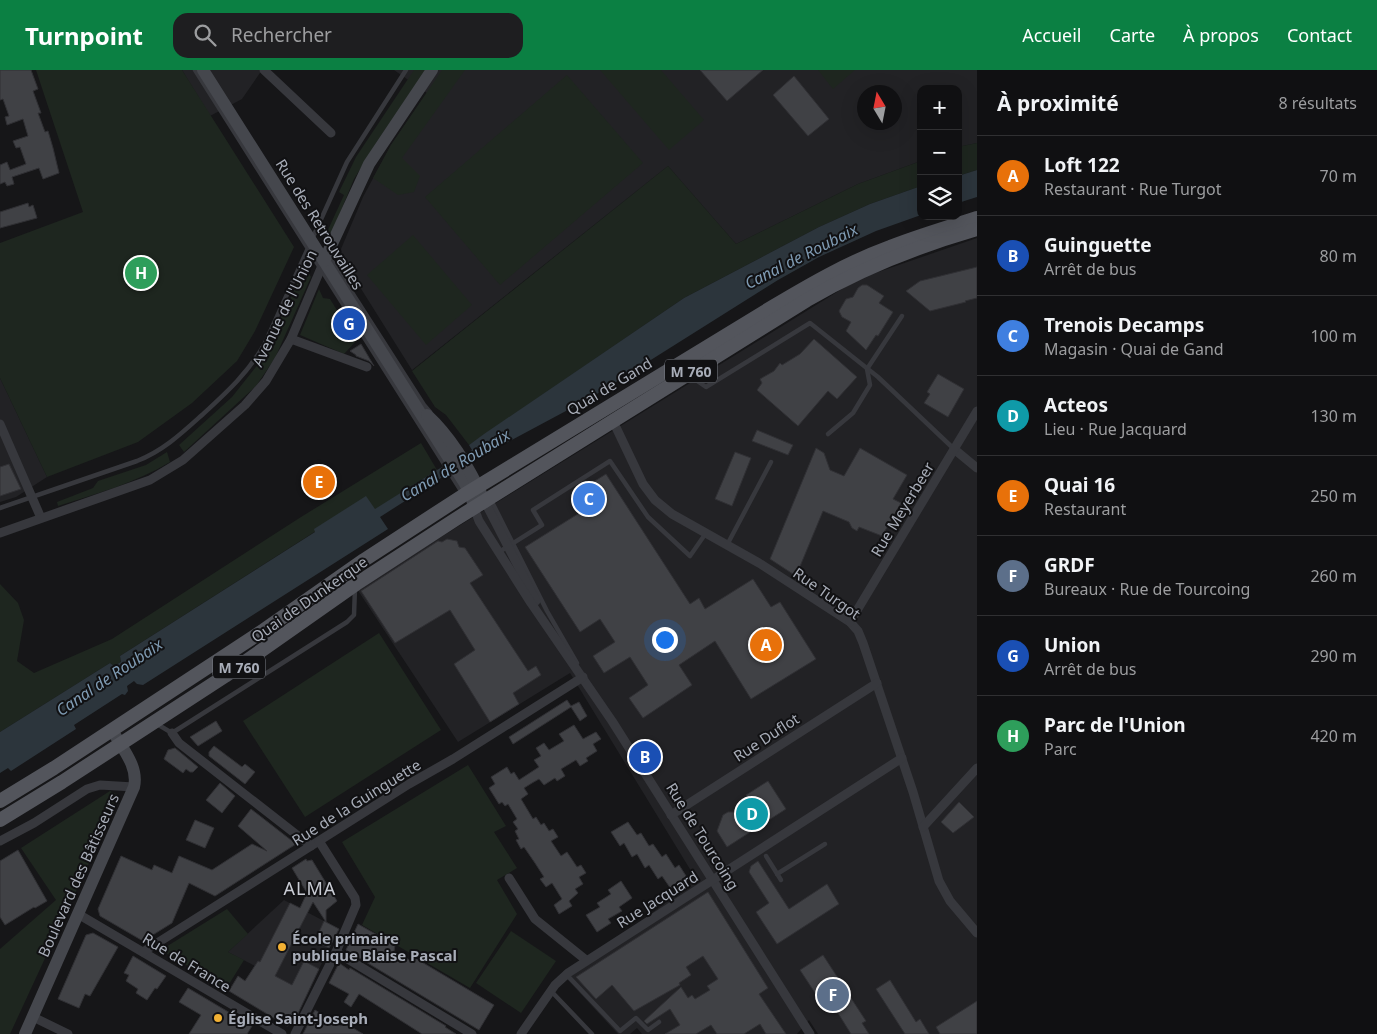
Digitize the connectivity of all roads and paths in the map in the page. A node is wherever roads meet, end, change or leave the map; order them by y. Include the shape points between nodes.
1 (195, 70) edge
2 (203, 70) edge
3 (264, 70) edge
4 (406, 70) edge
5 (432, 70) edge
6 (331, 133) dead end
7 (977, 218) edge
8 (977, 229) edge
9 (977, 235) edge
10 (309, 244) junction
11 (905, 254) junction
12 (324, 261) junction
13 (902, 316) dead end
14 (291, 339) junction
15 (367, 368) dead end
16 (867, 369) junction
17 (686, 374) junction
18 (977, 411) edge
19 (613, 421) junction
20 (0, 424) edge
21 (828, 434) dead end
22 (443, 441) junction
23 (954, 449) junction
24 (771, 462) dead end
25 (977, 468) edge
26 (470, 484) junction
27 (32, 497) junction
28 (0, 508) edge
29 (480, 508) junction
30 (41, 518) junction
31 (0, 532) edge
32 (706, 533) junction
33 (510, 544) junction
34 (727, 545) junction
35 (499, 552) junction
36 (356, 584) junction
37 (850, 622) junction
38 (551, 630) junction
39 (583, 677) junction
40 (877, 683) junction
41 (592, 690) junction
42 (153, 722) junction
43 (112, 730) junction
44 (172, 733) junction
45 (120, 744) junction
46 (902, 758) junction
47 (977, 768) edge
48 (134, 787) junction
49 (0, 801) edge
50 (671, 815) junction
51 (0, 820) edge
52 (923, 826) junction
53 (0, 841) edge
54 (315, 843) junction
55 (825, 844) dead end
56 (764, 853) junction
57 (777, 874) junction
58 (509, 878) dead end
59 (782, 880) dead end
60 (712, 881) junction
61 (78, 914) junction
62 (977, 933) edge
63 (143, 952) junction
64 (336, 952) junction
65 (586, 960) junction
66 (566, 974) junction
67 (551, 991) junction
68 (33, 1017) junction
69 (659, 1022) dead end
70 (26, 1034) edge
71 (68, 1034) edge
72 (282, 1034) edge
73 (296, 1034) edge
74 (472, 1034) edge
75 (521, 1034) edge
76 (592, 1034) edge
77 (809, 1034) edge

1 - 10 lane
2 - 10 street, Rue des Retrouvailles
3 - 6 street
4 - 10 lane via 347,162
5 - 12 street, Avenue de l'Union via 374,157
7 - 26 main road, Quai de Gand / M 760 via 889,247 815,282
8 - 11 main road
9 - 11 street, Quai de Gand / M 760
10 - 12 street, Rue des Retrouvailles
10 - 27 lane via 268,336 251,366 232,388 180,435 146,458
11 - 17 main road, Quai de Gand / M 760 via 825,290
12 - 14 street, Avenue de l'Union
12 - 22 lane
12 - 22 street, Rue des Retrouvailles via 410,395 440,427
12 - 22 lane via 424,405 444,425
13 - 16 lane
14 - 15 street
14 - 30 street, Avenue de l'Union via 256,394 183,460 150,480
16 - 17 lane via 810,323 706,387
16 - 21 lane via 870,384 854,413
16 - 23 lane
17 - 19 main road, Quai de Gand / M 760
18 - 23 street, Rue Meyerbeer
19 - 29 main road, Quai de Gand / M 760
19 - 32 street, Rue Turgot via 652,496 672,514
20 - 27 street
22 - 26 street, Rue des Retrouvailles
23 - 25 street
23 - 37 street, Rue Meyerbeer
24 - 34 lane
26 - 29 street, Rue de Tourcoing
26 - 43 main road, Quai de Dunkerque / M 760 via 264,630
27 - 28 lane
27 - 30 street
29 - 33 street, Rue de Tourcoing
29 - 35 street, Rue de Tourcoing
29 - 36 main road, Quai de Dunkerque / M 760
30 - 31 street, Avenue de l'Union
32 - 33 lane via 690,556 648,517 610,462 533,510 542,525
32 - 34 street, Rue Turgot
33 - 35 lane
33 - 38 street, Rue de Tourcoing
33 - 41 lane
34 - 37 street, Rue Turgot
35 - 38 street, Rue de Tourcoing
36 - 42 main road, Quai de Dunkerque / M 760 via 241,666
36 - 44 lane via 354,615 347,622
37 - 40 street, Rue Turgot via 861,637
38 - 39 street, Rue de Tourcoing
39 - 41 street, Rue de Tourcoing
39 - 54 street, Rue de la Guinguette
40 - 46 street, Rue Turgot
40 - 50 street, Rue Duflot
41 - 50 street, Rue de Tourcoing
42 - 44 lane
42 - 45 main road, Quai de Dunkerque / M 760
43 - 45 street, Boulevard des Bâtisseurs
43 - 49 main road, Quai de Dunkerque / M 760
44 - 54 street via 179,743 214,770
45 - 48 street, Boulevard des Bâtisseurs via 134,770
45 - 51 main road, Quai de Dunkerque / M 760
46 - 52 street, Rue Turgot
46 - 56 street, Rue Jacquard
47 - 52 street
48 - 53 street via 100,785 87,789
48 - 61 street, Boulevard des Bâtisseurs
50 - 60 street, Rue de Tourcoing
52 - 62 street, Rue Turgot via 941,886
54 - 63 street, Rue de la Guinguette
54 - 64 street via 356,903
55 - 57 lane
56 - 57 lane
56 - 60 street, Rue Jacquard
57 - 59 lane
58 - 65 street via 535,919
60 - 65 street, Rue Jacquard
60 - 77 street, Rue de Tourcoing
61 - 63 street, Rue de France
61 - 68 street, Boulevard des Bâtisseurs
63 - 72 street, Rue de France
64 - 73 street
64 - 74 street
65 - 66 street, Rue Jacquard
66 - 67 street, Rue Jacquard
66 - 69 lane via 620,1031 636,1018 648,1030
67 - 75 street, Rue Jacquard
67 - 76 lane
68 - 70 street, Boulevard des Bâtisseurs
68 - 71 street

